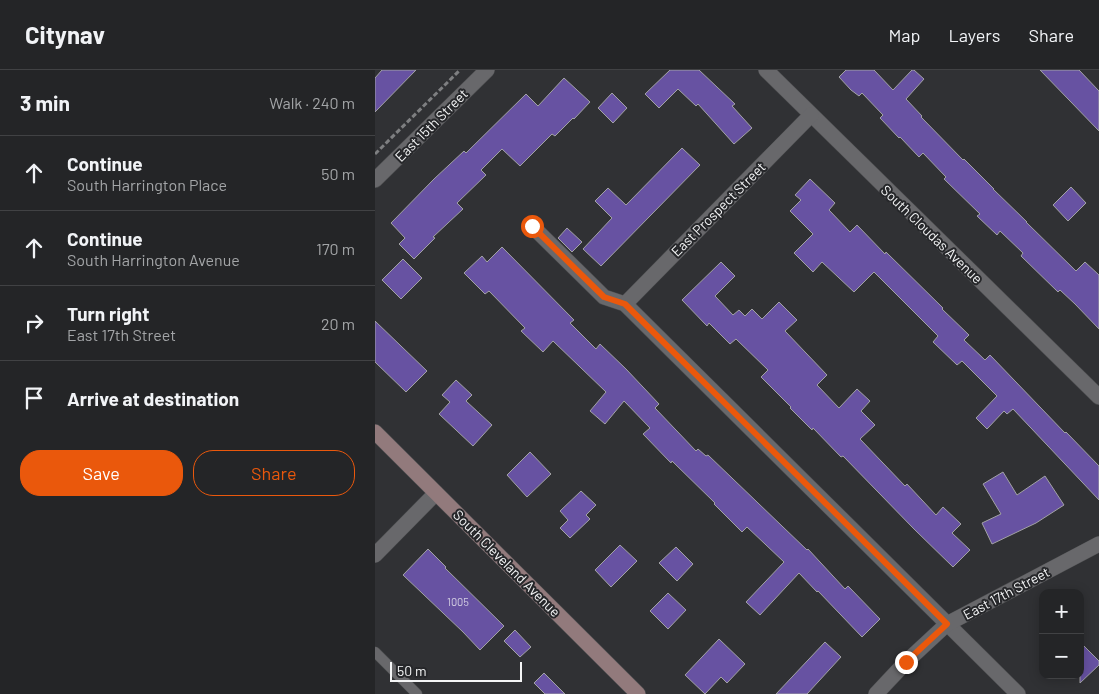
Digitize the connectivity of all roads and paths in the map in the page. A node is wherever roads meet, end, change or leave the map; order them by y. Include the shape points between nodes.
1 (460, 70) edge
2 (487, 70) edge
3 (766, 70) edge
4 (811, 115) junction
5 (375, 154) edge
6 (375, 180) edge
7 (532, 226) dead end
8 (625, 304) junction
9 (1099, 397) edge
10 (375, 432) edge
11 (437, 493) junction
12 (1099, 544) edge
13 (375, 555) edge
14 (947, 624) junction
15 (375, 652) edge
16 (417, 694) edge
17 (638, 694) edge
18 (876, 694) edge
19 (1018, 694) edge

1 - 5 path
2 - 6 street, East 15th Street
3 - 4 street, South Cloudas Avenue
4 - 8 street, East Prospect Street
4 - 9 street, South Cloudas Avenue
7 - 8 street via 604,297
8 - 14 street
10 - 11 street, South Cleveland Avenue
11 - 13 street
11 - 17 street, South Cleveland Avenue
12 - 14 street, East 17th Street
14 - 18 street, East 17th Street
14 - 19 street
15 - 16 lane

